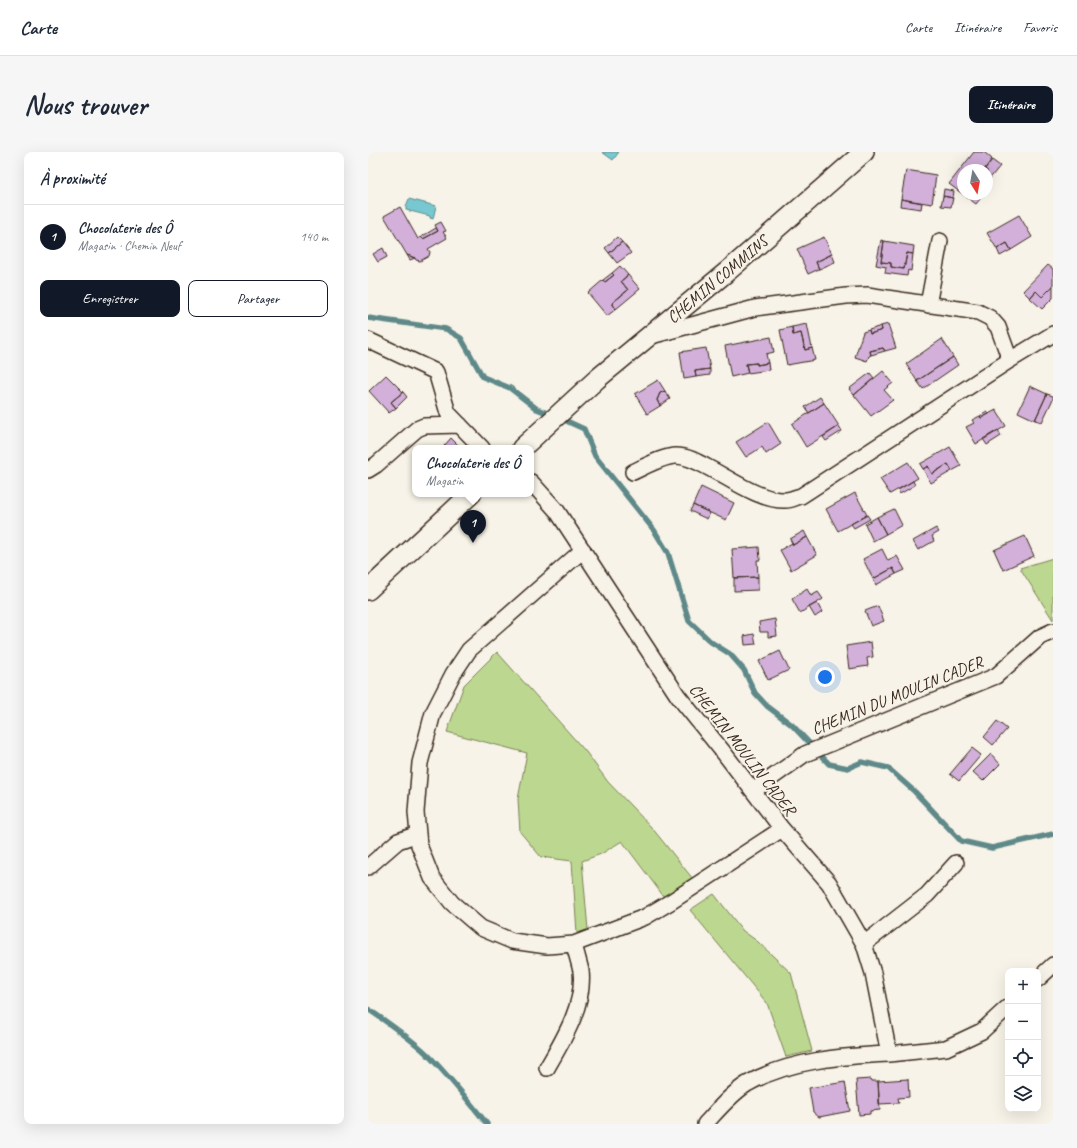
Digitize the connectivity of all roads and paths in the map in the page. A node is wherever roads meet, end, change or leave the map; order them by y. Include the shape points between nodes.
1 (864, 152) edge
2 (940, 241) dead end
3 (928, 304) junction
4 (1053, 334) edge
5 (649, 336) junction
6 (368, 340) edge
7 (1010, 360) junction
8 (460, 425) junction
9 (479, 445) edge
10 (525, 445) edge
11 (368, 470) edge
12 (633, 472) dead end
13 (534, 485) edge
14 (468, 497) edge
15 (582, 550) junction
16 (368, 590) edge
17 (1053, 631) edge
18 (753, 791) junction
19 (782, 829) junction
20 (418, 834) junction
21 (956, 863) dead end
22 (368, 867) edge
23 (574, 944) junction
24 (864, 944) junction
25 (1053, 965) edge
26 (1041, 976) edge
27 (1005, 1010) edge
28 (889, 1054) junction
29 (546, 1068) dead end
30 (705, 1124) edge

1 - 5 street, CHEMIN COMMINS via 730,270
2 - 3 street
3 - 5 street via 867,295 846,296 755,308
3 - 7 street via 978,312 990,318 998,327
4 - 7 street
5 - 10 street, CHEMIN COMMINS via 597,379
6 - 8 street via 436,372 448,413
7 - 12 street via 801,496 787,500 766,497 698,462 683,457 668,457
8 - 9 street
8 - 11 street via 420,427
13 - 15 street, CHEMIN MOULIN CADER via 557,511
14 - 16 street
15 - 18 street, CHEMIN MOULIN CADER via 678,696
15 - 20 street via 469,650 453,674 433,713 420,763 416,812
17 - 18 street, CHEMIN DU MOULIN CADER via 1040,636 996,676 805,754
18 - 19 street, CHEMIN MOULIN CADER
19 - 23 street via 645,917
19 - 24 street, CHEMIN MOULIN CADER via 829,883
20 - 22 street via 398,841
20 - 23 street via 419,846 432,878 452,903 481,928 512,941 547,946
21 - 24 street via 927,895
23 - 29 street via 581,972 580,991 565,1038
24 - 28 street, CHEMIN MOULIN CADER via 873,973
25 - 26 street
27 - 28 street via 982,1031 946,1048
28 - 30 street via 850,1056 791,1066 768,1074 746,1084 724,1102

